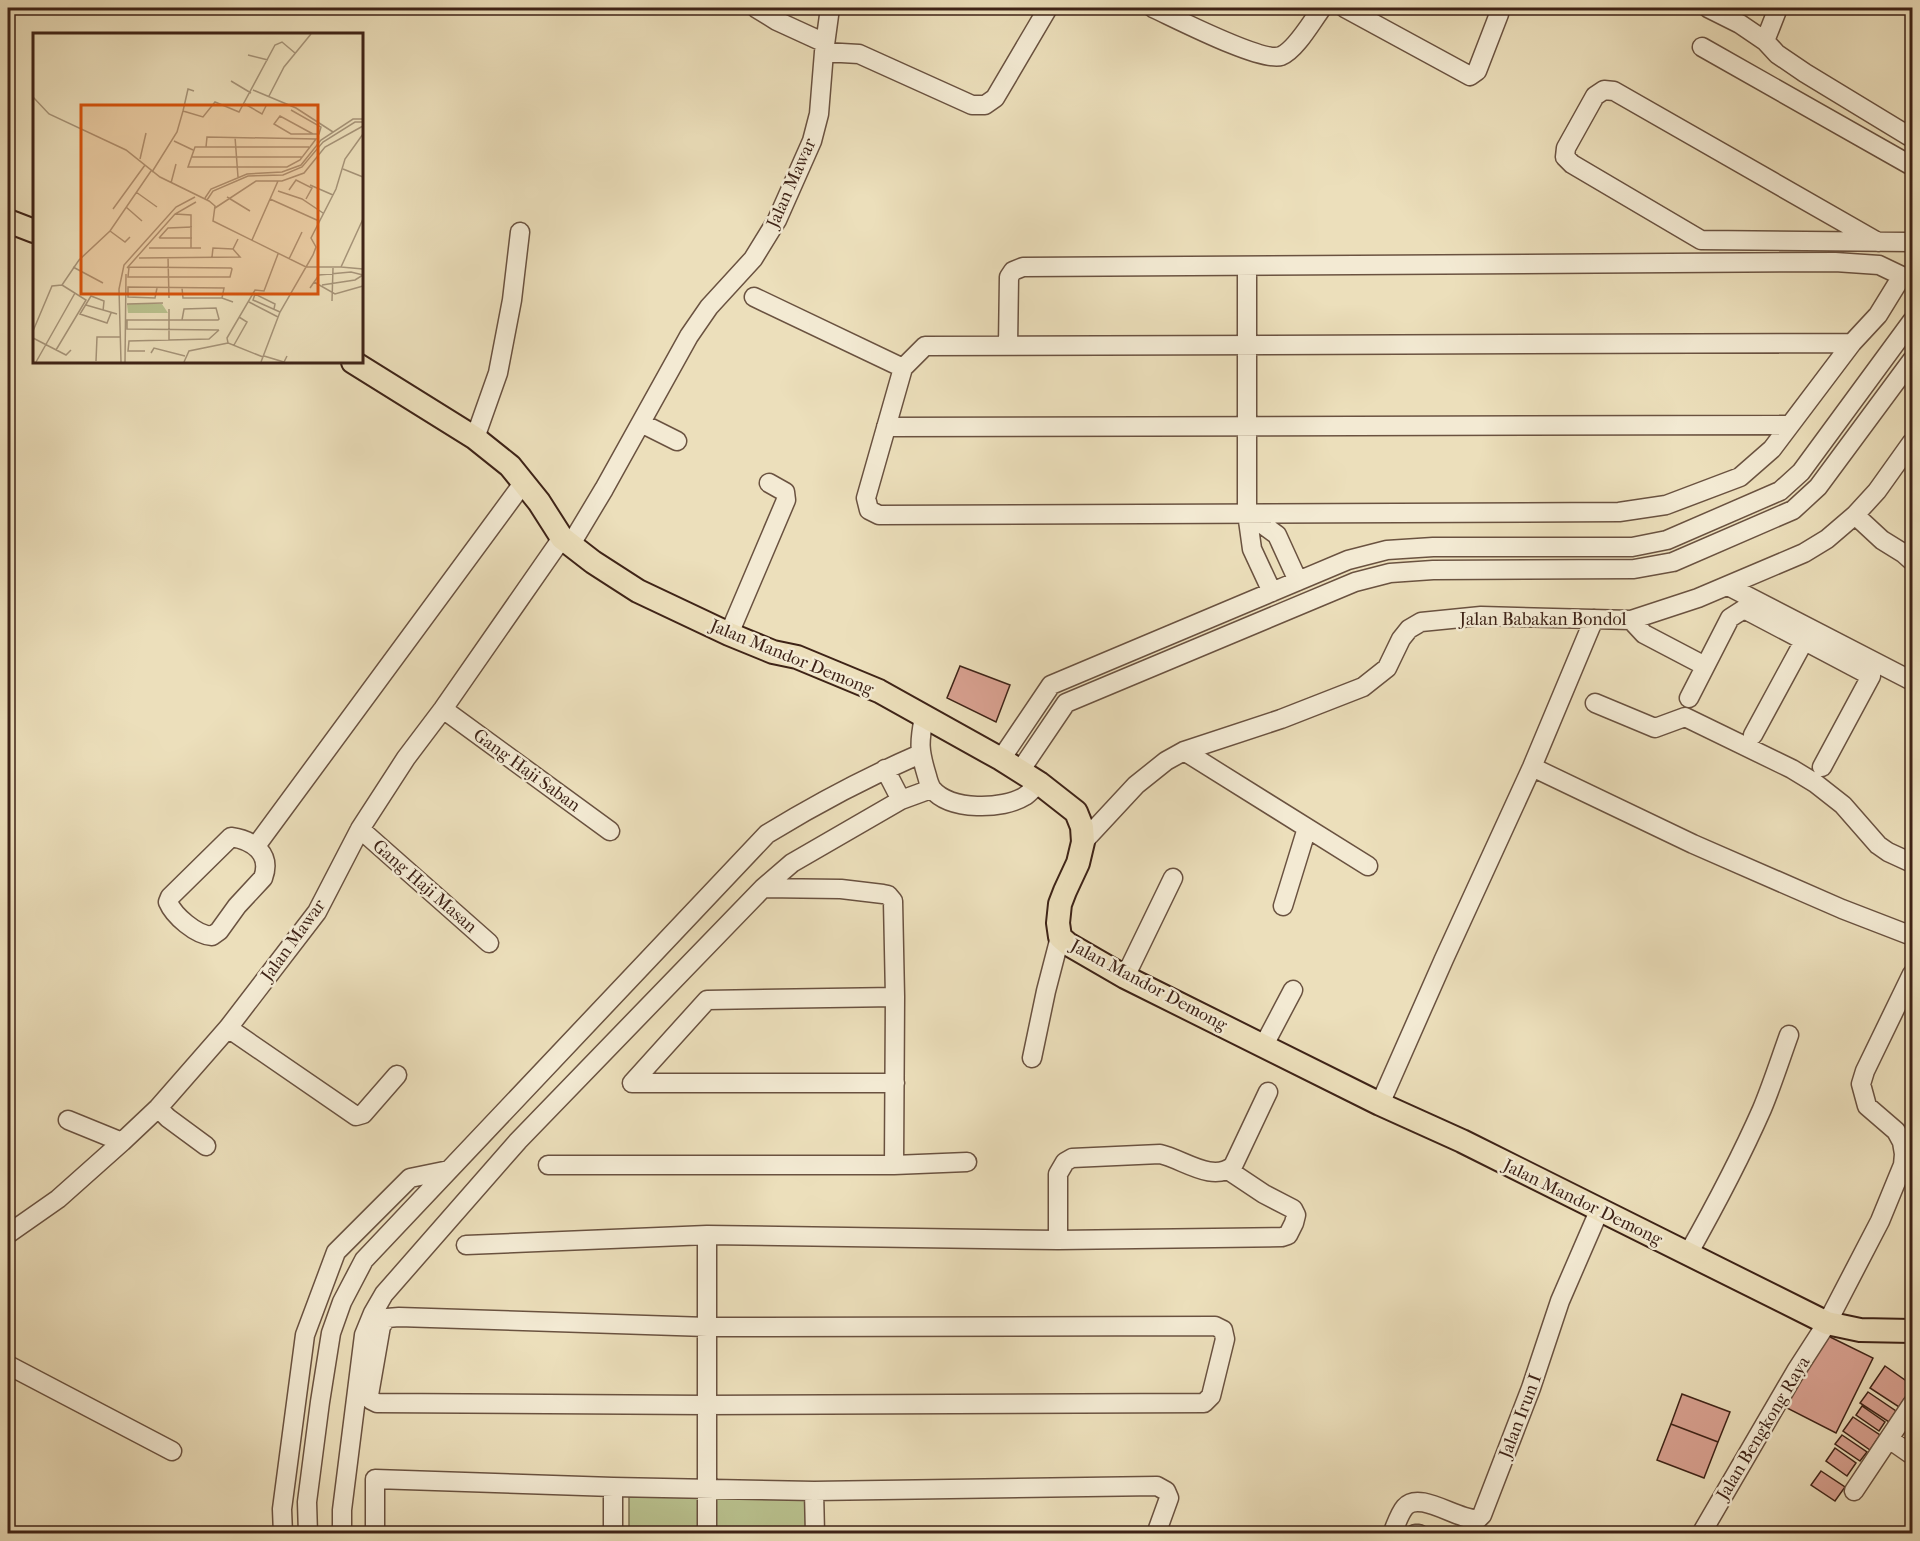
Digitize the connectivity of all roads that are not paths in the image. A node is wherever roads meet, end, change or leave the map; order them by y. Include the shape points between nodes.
1 (756, 8) edge
2 (830, 8) edge
3 (1048, 8) edge
4 (1153, 8) edge
5 (1322, 8) edge
6 (1345, 8) edge
7 (1708, 8) edge
8 (1778, 8) edge
9 (1499, 14) dead end
10 (1764, 41) junction
11 (1702, 47) dead end
12 (825, 48) junction
13 (1912, 138) edge
14 (1912, 166) edge
15 (8, 221) edge
16 (33, 231) edge
17 (520, 232) dead end
18 (1701, 240) junction
19 (1878, 242) junction
20 (1912, 242) edge
21 (1701, 263) junction
22 (1246, 266) junction
23 (1907, 270) edge
24 (754, 297) dead end
25 (1912, 321) edge
26 (1852, 343) junction
27 (1247, 345) junction
28 (1008, 346) junction
29 (1912, 360) edge
30 (355, 363) edge
31 (903, 368) junction
32 (641, 423) junction
33 (1790, 425) junction
34 (886, 426) junction
35 (1247, 426) junction
36 (474, 438) junction
37 (677, 441) dead end
38 (1912, 442) edge
39 (1810, 460) junction
40 (1828, 473) junction
41 (524, 482) junction
42 (769, 483) dead end
43 (1247, 513) junction
44 (1855, 515) junction
45 (566, 541) junction
46 (1546, 547) junction
47 (1912, 561) edge
48 (1546, 569) junction
49 (1298, 581) junction
50 (1728, 586) junction
51 (1272, 592) junction
52 (1594, 619) junction
53 (1631, 620) junction
54 (729, 634) junction
55 (1804, 641) junction
56 (1706, 666) junction
57 (1912, 681) edge
58 (1689, 698) dead end
59 (1595, 703) dead end
60 (443, 709) junction
61 (924, 717) junction
62 (1753, 735) dead end
63 (1185, 752) junction
64 (920, 754) junction
65 (1001, 759) junction
66 (1532, 767) junction
67 (1822, 767) dead end
68 (885, 769) junction
69 (1029, 777) junction
70 (931, 789) junction
71 (901, 800) junction
72 (1307, 828) junction
73 (360, 830) junction
74 (610, 831) dead end
75 (1083, 842) junction
76 (256, 846) junction
77 (1912, 863) edge
78 (1368, 866) dead end
79 (1173, 878) dead end
80 (764, 888) junction
81 (1283, 906) dead end
82 (1912, 936) edge
83 (1060, 937) junction
84 (489, 943) dead end
85 (1912, 974) edge
86 (1125, 977) junction
87 (1293, 990) dead end
88 (895, 997) junction
89 (228, 1028) junction
90 (1789, 1035) dead end
91 (1264, 1045) junction
92 (1032, 1058) dead end
93 (397, 1075) dead end
94 (895, 1083) junction
95 (1268, 1092) dead end
96 (1380, 1104) junction
97 (158, 1108) junction
98 (68, 1120) dead end
99 (122, 1142) junction
100 (206, 1146) dead end
101 (967, 1162) dead end
102 (548, 1165) dead end
103 (894, 1165) junction
104 (449, 1170) junction
105 (1227, 1170) junction
106 (1599, 1211) junction
107 (8, 1234) edge
108 (706, 1235) junction
109 (1058, 1240) junction
110 (466, 1245) dead end
111 (1688, 1254) junction
112 (1827, 1323) junction
113 (707, 1327) junction
114 (1912, 1331) edge
115 (8, 1365) edge
116 (1912, 1404) edge
117 (706, 1405) junction
118 (1889, 1439) junction
119 (172, 1451) dead end
120 (1912, 1455) edge
121 (613, 1487) junction
122 (706, 1488) junction
123 (814, 1491) junction
124 (1854, 1491) dead end
125 (342, 1510) junction
126 (283, 1533) edge
127 (308, 1533) edge
128 (342, 1533) edge
129 (357, 1533) edge
130 (375, 1533) edge
131 (613, 1533) edge
132 (707, 1533) edge
133 (815, 1533) edge
134 (1155, 1533) edge
135 (1392, 1533) edge
136 (1701, 1533) edge

1 - 12 street
2 - 12 street, Jalan Mawar
3 - 12 street via 995,98 985,105 972,105 859,54
4 - 5 street via 1260,55 1279,57 1289,51
6 - 9 street via 1470,76 1477,71
7 - 10 street
8 - 10 street
10 - 13 street via 1805,73
11 - 14 street
12 - 32 street, Jalan Mawar via 819,114 812,141 777,220 753,259 709,307 689,336
15 - 16 main road
17 - 36 street via 498,373
18 - 19 street
18 - 19 street via 1565,157 1566,148 1595,96 1604,90 1614,92
18 - 21 street
19 - 20 street
21 - 22 street
21 - 23 street via 1858,262
22 - 27 street
22 - 28 street via 1023,267 1009,277
23 - 26 street via 1878,315
24 - 31 street
25 - 39 street
26 - 27 street
26 - 33 street
27 - 28 street
27 - 35 street
28 - 31 street via 925,346
29 - 40 street
30 - 36 main road, Jalan Mandor Demong
31 - 34 street
32 - 37 street
32 - 45 street, Jalan Mawar via 604,489
33 - 35 street
33 - 43 street via 1772,449 1740,477 1666,505 1619,512
34 - 35 street
34 - 43 street via 866,498 869,510 879,515
35 - 43 street
36 - 41 main road, Jalan Mandor Demong
38 - 44 street, Jalan Babakan Bondol
39 - 40 street
39 - 46 street via 1780,490 1667,540 1632,547
40 - 48 street via 1793,510 1673,562 1634,569
41 - 45 main road, Jalan Mandor Demong
41 - 76 street
42 - 54 street via 785,492 786,500
43 - 49 street via 1277,535
43 - 51 street via 1252,549
44 - 47 street
44 - 50 street, Jalan Babakan Bondol via 1804,553
45 - 54 main road, Jalan Mandor Demong via 638,591
45 - 60 street, Jalan Mawar
46 - 48 street
46 - 49 street via 1387,550 1348,560
48 - 69 street via 1433,570 1390,573 1355,582 1066,704
49 - 51 street
50 - 53 street, Jalan Babakan Bondol
50 - 57 street
51 - 65 street via 1051,685
52 - 53 street, Jalan Babakan Bondol
52 - 63 street, Jalan Babakan Bondol via 1481,616 1421,622 1401,639 1387,668 1363,687
52 - 66 street
53 - 56 street via 1644,634
54 - 61 main road, Jalan Mandor Demong via 869,687
55 - 56 street via 1744,609 1730,618
55 - 62 street
55 - 67 street via 1871,676
56 - 58 street
59 - 77 street via 1655,728 1685,717 1792,769 1832,795 1878,845
60 - 73 street, Jalan Mawar
60 - 74 street, Gang Haji Saban
61 - 64 street
61 - 65 main road, Jalan Mandor Demong
63 - 72 street
63 - 75 street, Jalan Babakan Bondol via 1148,775
64 - 68 street
64 - 70 street
65 - 69 main road, Jalan Mandor Demong
66 - 82 street via 1693,844
66 - 96 street
68 - 71 street
68 - 104 street via 767,834
69 - 70 street via 1025,796 989,807 964,805
69 - 75 main road, Jalan Mandor Demong via 1076,812
70 - 71 street
71 - 80 street via 792,863
72 - 78 street
72 - 81 street
73 - 84 street, Gang Haji Masan
73 - 89 street, Jalan Mawar via 317,912
75 - 83 main road, Jalan Mandor Demong via 1060,904
76 - 76 street via 240,838 228,838 170,897 170,908 206,936 219,932 263,878 264,858
79 - 86 street
80 - 88 street via 841,889 888,895 892,901
80 - 125 street via 518,1141 384,1294 364,1335
83 - 86 main road, Jalan Mandor Demong
83 - 92 street
85 - 112 street, Jalan Bengkong Raya via 1861,1084 1867,1106 1896,1131 1902,1142 1903,1165 1880,1221
86 - 91 main road, Jalan Mandor Demong
87 - 91 street
88 - 94 street
88 - 94 street via 707,1000 632,1083
89 - 93 street via 356,1116 363,1114
89 - 97 street, Jalan Mawar
90 - 111 street via 1763,1107
91 - 96 main road, Jalan Mandor Demong
94 - 103 street
95 - 105 street via 1233,1166
96 - 106 main road, Jalan Mandor Demong
97 - 99 street, Jalan Mawar
97 - 100 street
98 - 99 street
99 - 107 street, Jalan Mawar via 58,1199
101 - 103 street
102 - 103 street
104 - 126 street via 410,1178 336,1252 305,1335 282,1509
104 - 127 street via 364,1260 342,1302 331,1333 320,1402
105 - 109 street via 1206,1172 1160,1154 1072,1158 1058,1174
105 - 109 street via 1293,1209 1296,1215 1288,1234
106 - 111 main road, Jalan Mandor Demong
106 - 135 street, Jalan Irun I via 1560,1301 1482,1515 1478,1519 1466,1518 1422,1501 1413,1502 1406,1506
108 - 109 street
108 - 110 street
108 - 113 street
111 - 112 main road, Jalan Mandor Demong
112 - 114 main road, Jalan Mandor Demong via 1860,1330
112 - 136 street, Jalan Bengkong Raya
113 - 117 street
113 - 117 street via 387,1318 381,1326 369,1395 377,1403
113 - 117 street via 1215,1326 1223,1330 1226,1339 1211,1396 1204,1403
115 - 119 street
116 - 118 street
117 - 122 street
118 - 120 street
118 - 124 street
121 - 122 street
121 - 130 street via 375,1479
121 - 131 street
122 - 123 street
122 - 132 street
123 - 133 street
123 - 134 street via 1157,1486 1169,1498
125 - 128 street
125 - 129 street

